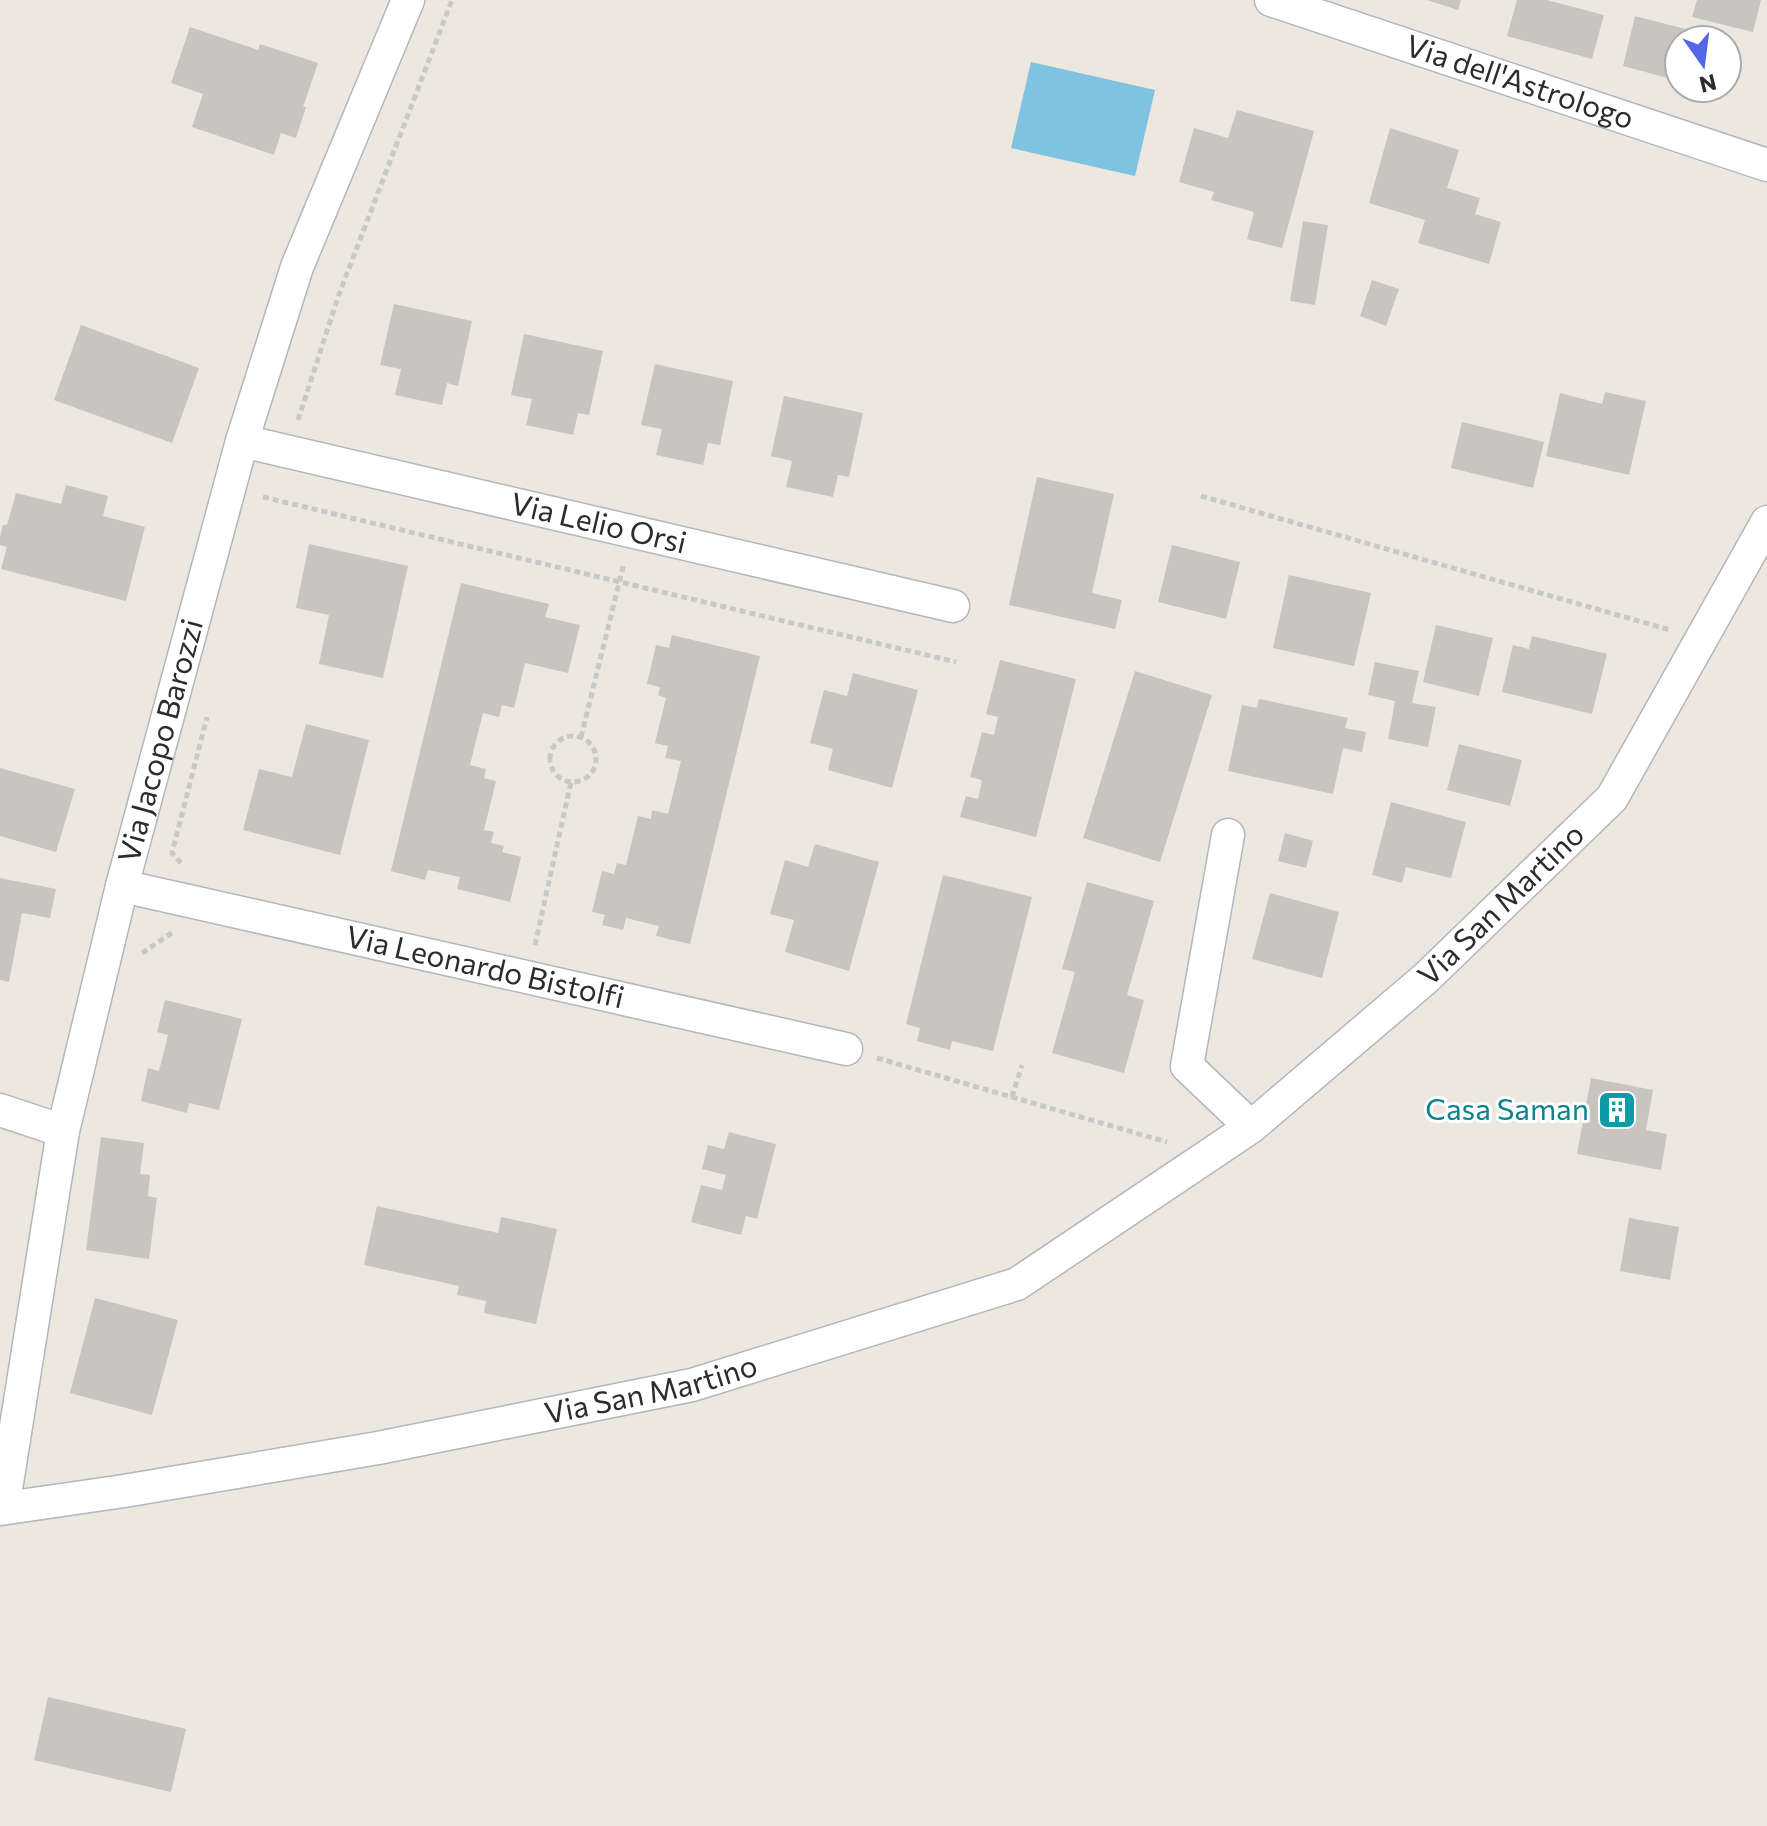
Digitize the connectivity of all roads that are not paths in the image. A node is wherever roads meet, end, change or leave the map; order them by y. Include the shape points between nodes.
1 (408, 0) edge
2 (1271, 0) edge
3 (1767, 165) edge
4 (242, 441) junction
5 (1767, 522) edge
6 (953, 606) dead end
7 (1228, 835) dead end
8 (122, 886) junction
9 (846, 1049) road end
10 (0, 1110) edge
11 (1251, 1127) junction
12 (63, 1131) junction
13 (2, 1508) edge

1 - 4 street, Via Jacopo Barozzi via 297,267
2 - 3 street, Via dell'Astrologo
4 - 6 street, Via Lelio Orsi
4 - 8 street, Via Jacopo Barozzi
5 - 11 street, Via San Martino via 1612,798 1426,978
7 - 11 street via 1187,1066
8 - 9 street, Via Leonardo Bistolfi
8 - 12 street, Via Jacopo Barozzi
10 - 12 street
11 - 13 street, Via San Martino via 1017,1284 692,1385 378,1448
12 - 13 street, Via Jacopo Barozzi

